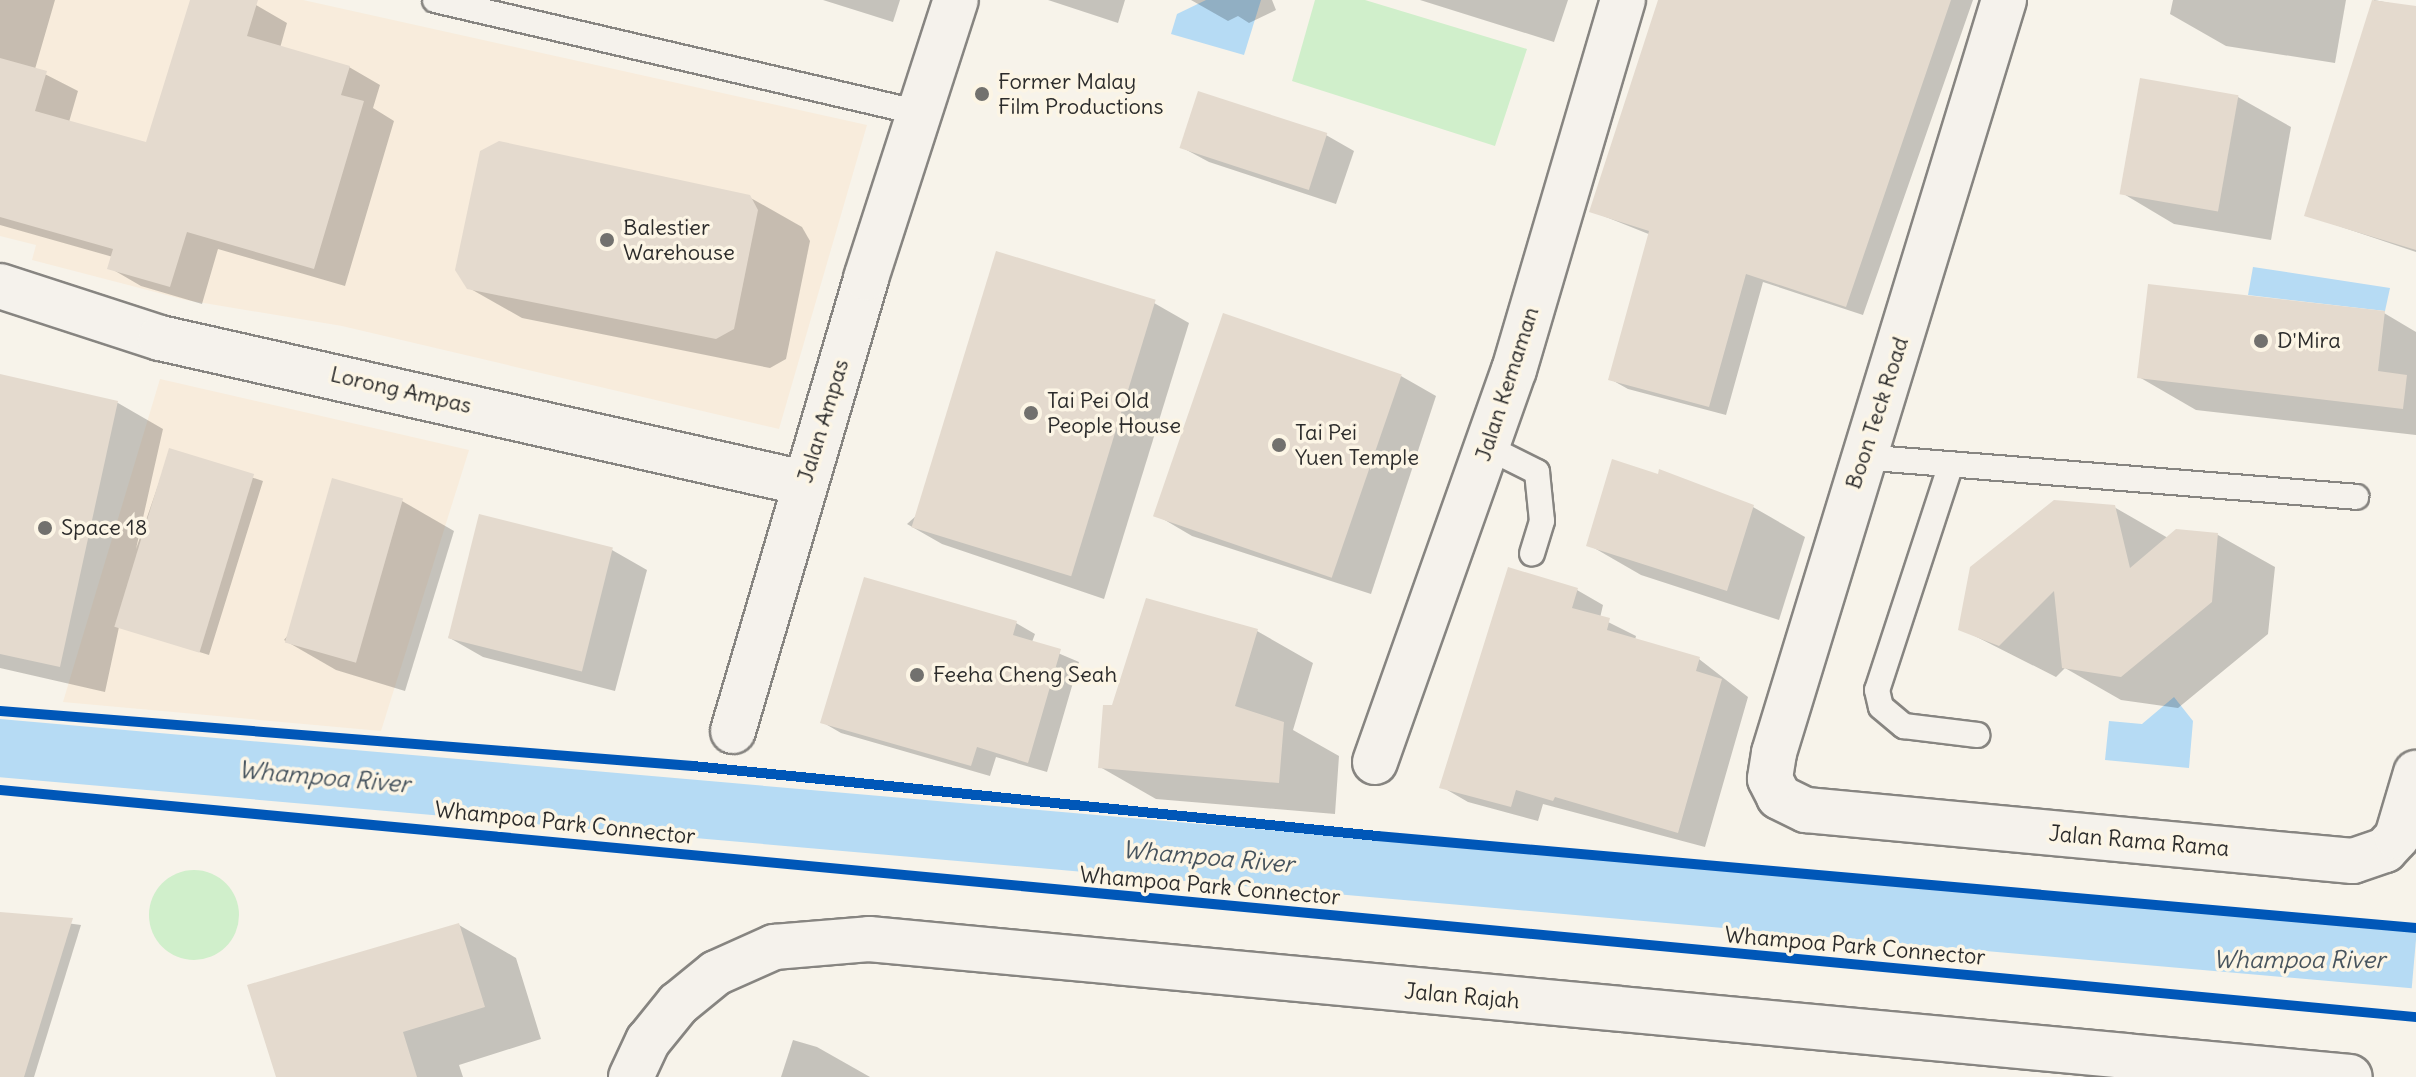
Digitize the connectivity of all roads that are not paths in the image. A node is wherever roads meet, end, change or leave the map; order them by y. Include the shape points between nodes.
1 (435, 0) edge
2 (956, 0) edge
3 (1623, 0) edge
4 (2004, 0) edge
5 (920, 113) junction
6 (0, 286) edge
7 (1487, 447) junction
8 (1861, 457) junction
9 (1951, 464) junction
10 (804, 483) junction
11 (2356, 497) dead end
12 (1532, 553) dead end
13 (733, 731) dead end
14 (1977, 735) dead end
15 (1375, 762) dead end
16 (2416, 773) edge
17 (1806, 810) joint
18 (631, 1077) edge
19 (2350, 1077) edge

1 - 5 lane
2 - 5 street, Jalan Ampas
3 - 7 street, Jalan Kemaman
4 - 8 street, Boon Teck Road via 1920,284
5 - 10 street, Jalan Ampas
6 - 10 street, Lorong Ampas via 160,338 345,375
7 - 12 lane via 1537,472 1542,521
7 - 15 street, Jalan Kemaman
8 - 9 lane
8 - 17 street, Boon Teck Road via 1774,753 1770,779 1779,797
9 - 11 lane
9 - 14 lane via 1877,690 1881,707 1904,726
10 - 13 street, Jalan Ampas
16 - 17 street, Jalan Rama Rama via 2397,837 2385,850 2353,861
18 - 19 street, Jalan Rajah via 648,1041 678,1004 716,973 774,947 869,939

